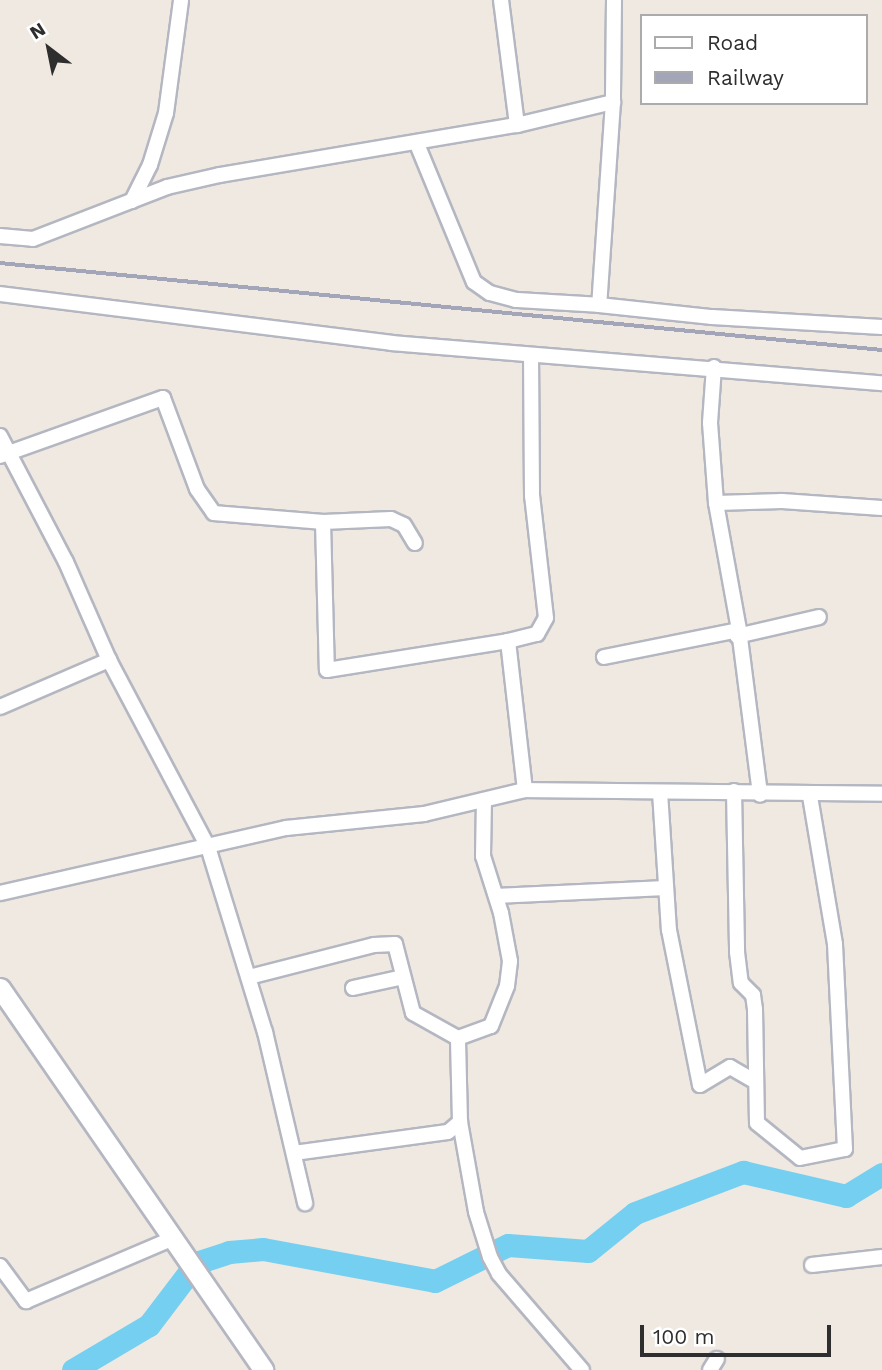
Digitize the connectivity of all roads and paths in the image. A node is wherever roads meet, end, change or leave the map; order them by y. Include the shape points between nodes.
1 (181, 0) edge
2 (501, 0) edge
3 (614, 0) edge
4 (613, 102) junction
5 (517, 125) junction
6 (416, 144) junction
7 (150, 165) junction
8 (167, 187) junction
9 (132, 201) junction
10 (0, 236) edge
11 (0, 294) edge
12 (599, 305) junction
13 (882, 327) edge
14 (531, 355) junction
15 (714, 368) junction
16 (882, 383) edge
17 (0, 436) edge
18 (4, 456) edge
19 (716, 503) junction
20 (882, 508) edge
21 (323, 522) junction
22 (415, 543) dead end
23 (820, 617) dead end
24 (738, 633) junction
25 (508, 640) junction
26 (604, 657) dead end
27 (109, 660) junction
28 (0, 707) edge
29 (525, 790) junction
30 (734, 791) junction
31 (660, 792) junction
32 (882, 794) edge
33 (760, 795) junction
34 (810, 796) junction
35 (484, 800) junction
36 (208, 846) junction
37 (664, 888) junction
38 (0, 893) edge
39 (497, 896) junction
40 (249, 977) junction
41 (403, 977) junction
42 (353, 988) dead end
43 (2, 996) edge
44 (458, 1038) junction
45 (756, 1082) junction
46 (460, 1122) junction
47 (294, 1153) junction
48 (305, 1203) dead end
49 (179, 1246) junction
50 (882, 1257) edge
51 (812, 1265) dead end
52 (0, 1266) edge
53 (264, 1370) edge
54 (582, 1370) edge

1 - 7 street via 166,113
2 - 5 street
3 - 4 street
4 - 5 street
4 - 12 street
5 - 6 street
6 - 8 street
6 - 12 street via 474,282 490,293 516,300
7 - 8 street
7 - 9 street
8 - 9 street
9 - 10 street via 33,239
11 - 14 street via 392,343
12 - 13 street
14 - 15 street
14 - 25 street via 532,496 546,618 537,634
15 - 16 street
15 - 19 street via 710,423
17 - 18 street
18 - 21 street via 163,398 197,489 214,513
18 - 27 street via 66,562
19 - 20 street via 782,501
19 - 24 street
21 - 22 street via 391,519 404,525
21 - 25 street via 327,670
23 - 24 street
24 - 26 street
24 - 33 street
25 - 29 street
27 - 28 street
27 - 36 street
29 - 31 street
29 - 35 street
30 - 31 street
30 - 33 street
30 - 45 street via 737,953 741,983 753,995
31 - 37 street
32 - 34 street
33 - 34 street
34 - 45 street via 835,944 845,1149 800,1158 778,1138 764,1133 757,1123
35 - 36 street via 424,814 286,828
35 - 39 street via 483,856
36 - 38 street
36 - 40 street
37 - 39 street
37 - 45 street via 679,995 700,1085 730,1068
39 - 44 street via 510,961 507,986 491,1026
40 - 41 street via 386,943 399,950
40 - 47 street
41 - 42 street
41 - 44 street via 406,996 420,1020
43 - 49 street
44 - 46 street
46 - 47 street via 448,1132
46 - 54 street via 476,1212 490,1257 507,1284
47 - 48 street
49 - 52 street via 26,1301
49 - 53 street
50 - 51 street

